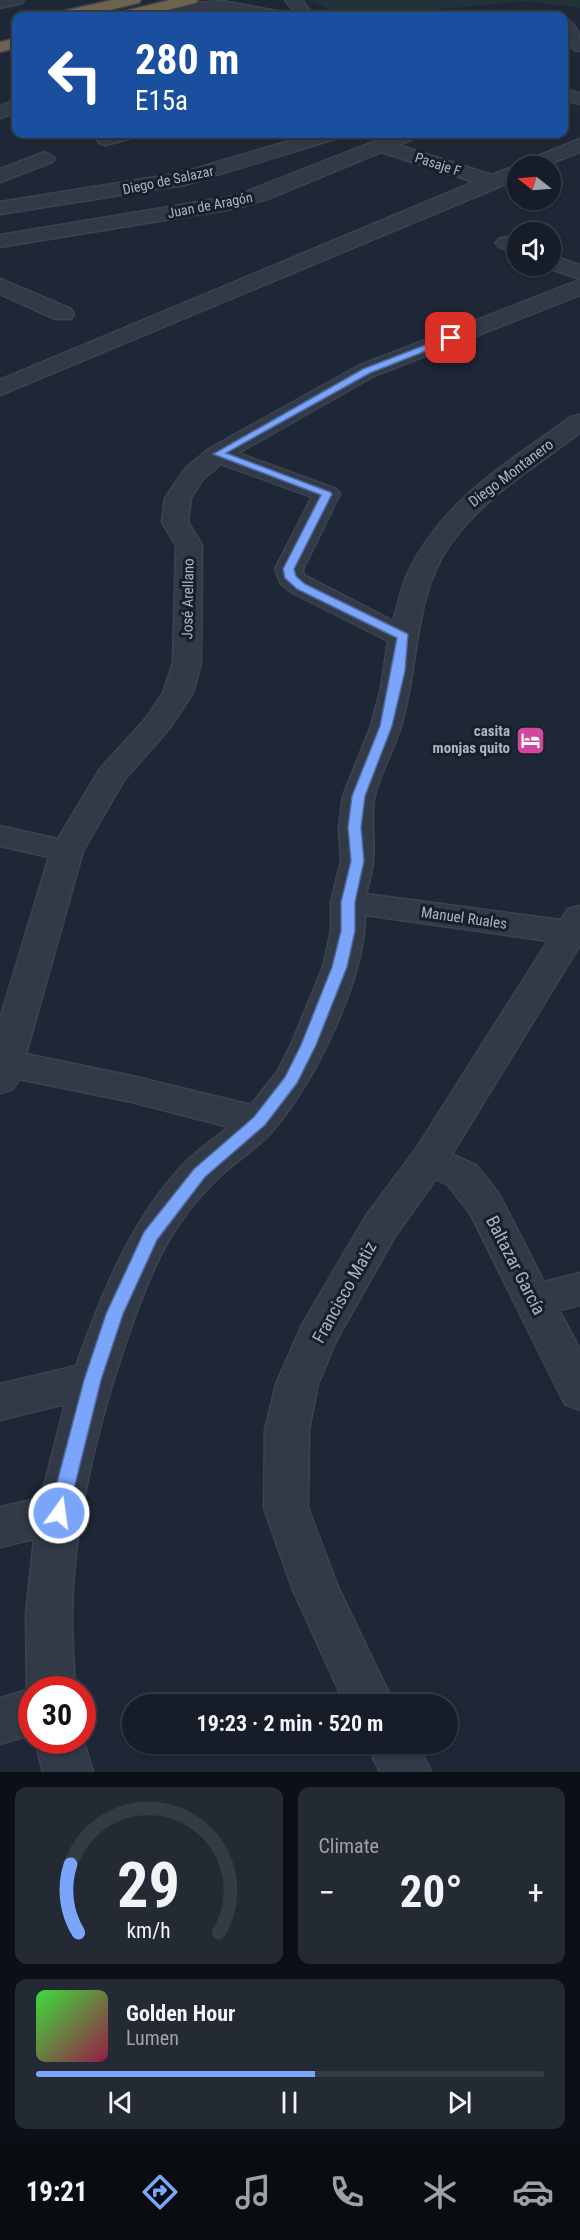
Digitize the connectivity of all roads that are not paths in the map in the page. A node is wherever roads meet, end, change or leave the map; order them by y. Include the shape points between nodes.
1 (16, 0) edge
2 (133, 0) edge
3 (190, 0) edge
4 (293, 0) edge
5 (0, 3) edge
6 (252, 5) edge
7 (82, 12) edge
8 (146, 12) joint
9 (267, 12) edge
10 (303, 12) edge
11 (568, 30) edge
12 (580, 46) edge
13 (110, 138) edge
14 (319, 138) edge
15 (400, 138) edge
16 (106, 139) dead end
17 (580, 145) edge
18 (381, 146) junction
19 (553, 156) edge
20 (45, 158) dead end
21 (0, 176) edge
22 (507, 176) edge
23 (494, 182) junction
24 (0, 188) edge
25 (42, 201) junction
26 (0, 208) edge
27 (109, 222) junction
28 (0, 241) edge
29 (561, 265) edge
30 (580, 273) edge
31 (0, 286) edge
32 (580, 287) edge
33 (63, 314) dead end
34 (0, 388) edge
35 (580, 422) edge
36 (218, 454) junction
37 (404, 637) junction
38 (0, 836) edge
39 (67, 851) junction
40 (348, 902) junction
41 (576, 928) edge
42 (2, 1068) edge
43 (260, 1121) junction
44 (429, 1159) junction
45 (580, 1289) edge
46 (535, 1300) junction
47 (92, 1380) junction
48 (580, 1392) edge
49 (0, 1402) edge
50 (59, 1513) junction
51 (0, 1527) edge
52 (50, 1676) edge
53 (365, 1694) edge
54 (18, 1715) edge
55 (0, 1721) edge
56 (64, 1754) edge
57 (397, 1754) edge
58 (68, 1772) edge
59 (406, 1772) edge

1 - 5 street
2 - 7 highway
3 - 8 highway
4 - 10 street
6 - 8 street
6 - 9 street
11 - 12 street
13 - 16 street
14 - 25 street, Diego de Salazar via 183,179
15 - 18 street, Juan de Aragón
17 - 19 street
18 - 23 street, Pasaje F
18 - 27 street, Juan de Aragón via 244,200
20 - 21 street
22 - 23 street
23 - 34 street
24 - 25 street
25 - 26 street, Diego de Salazar
25 - 27 street
27 - 28 street, Juan de Aragón
29 - 30 street
31 - 33 street
32 - 36 street, José Arellano via 366,371
35 - 37 street, Diego Montanero via 490,485 457,516 420,575
36 - 37 street via 327,494 289,569 291,578
36 - 39 street, José Arellano via 194,474 178,498 175,522 189,545 189,602 187,663 178,693 158,723 111,777
37 - 40 street, Diego Montanero via 386,726 359,796 355,827 357,861
38 - 39 street
39 - 42 street, José Arellano
40 - 41 street, Manuel Ruales
40 - 43 street, Diego Montanero via 348,931 340,967 309,1045 291,1079
41 - 44 street, Francisco Matiz
42 - 43 street via 132,1089
43 - 47 street, Diego Montanero via 199,1173 150,1237 115,1314
44 - 46 street, Baltazar García via 462,1175 485,1204
44 - 53 street, Francisco Matiz via 380,1227 318,1337 297,1384 287,1430 286,1508 316,1590
45 - 46 street
46 - 48 street, Baltazar García
47 - 49 street
47 - 50 street, Diego Montanero
50 - 51 street
50 - 52 street, Diego Montanero via 48,1615
54 - 55 street
56 - 58 street
57 - 59 street

